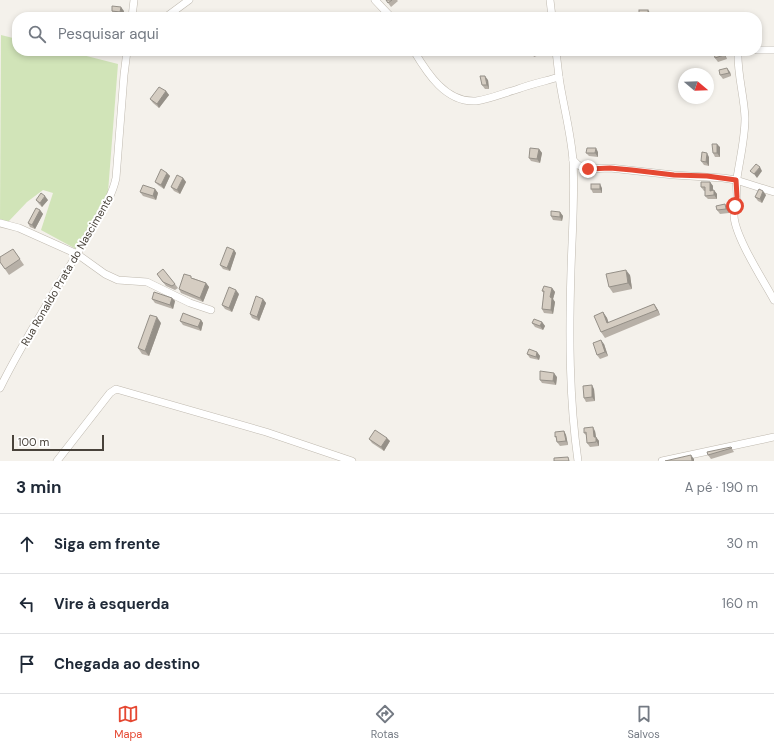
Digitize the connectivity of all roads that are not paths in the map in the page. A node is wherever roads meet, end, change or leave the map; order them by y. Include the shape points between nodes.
1 (134, 0) edge
2 (189, 0) edge
3 (375, 0) edge
4 (550, 0) edge
5 (133, 12) edge
6 (173, 12) edge
7 (386, 12) edge
8 (551, 12) edge
9 (762, 50) edge
10 (774, 50) edge
11 (127, 56) edge
12 (417, 56) edge
13 (557, 56) edge
14 (738, 56) edge
15 (559, 77) junction
16 (573, 160) junction
17 (736, 180) junction
18 (774, 192) edge
19 (0, 223) edge
20 (77, 254) junction
21 (774, 300) edge
22 (211, 310) dead end
23 (0, 388) edge
24 (774, 437) edge
25 (57, 461) edge
26 (352, 461) edge
27 (578, 461) edge
28 (662, 461) edge

1 - 5 street
2 - 6 street
3 - 7 street
4 - 8 street
9 - 10 street
11 - 20 street, Rua Ronaldo Prata do Nascimento via 115,184
12 - 15 street via 440,86 460,99 469,101 488,99
13 - 15 street
14 - 17 street via 745,118
15 - 16 street
16 - 17 street via 588,169 625,169
16 - 27 street via 570,354
17 - 18 street
17 - 21 street via 735,221 742,241
19 - 20 street via 19,228
20 - 22 street via 118,280 147,282
20 - 23 street, Rua Ronaldo Prata do Nascimento
24 - 28 street
25 - 26 street via 110,393 116,389 266,432

